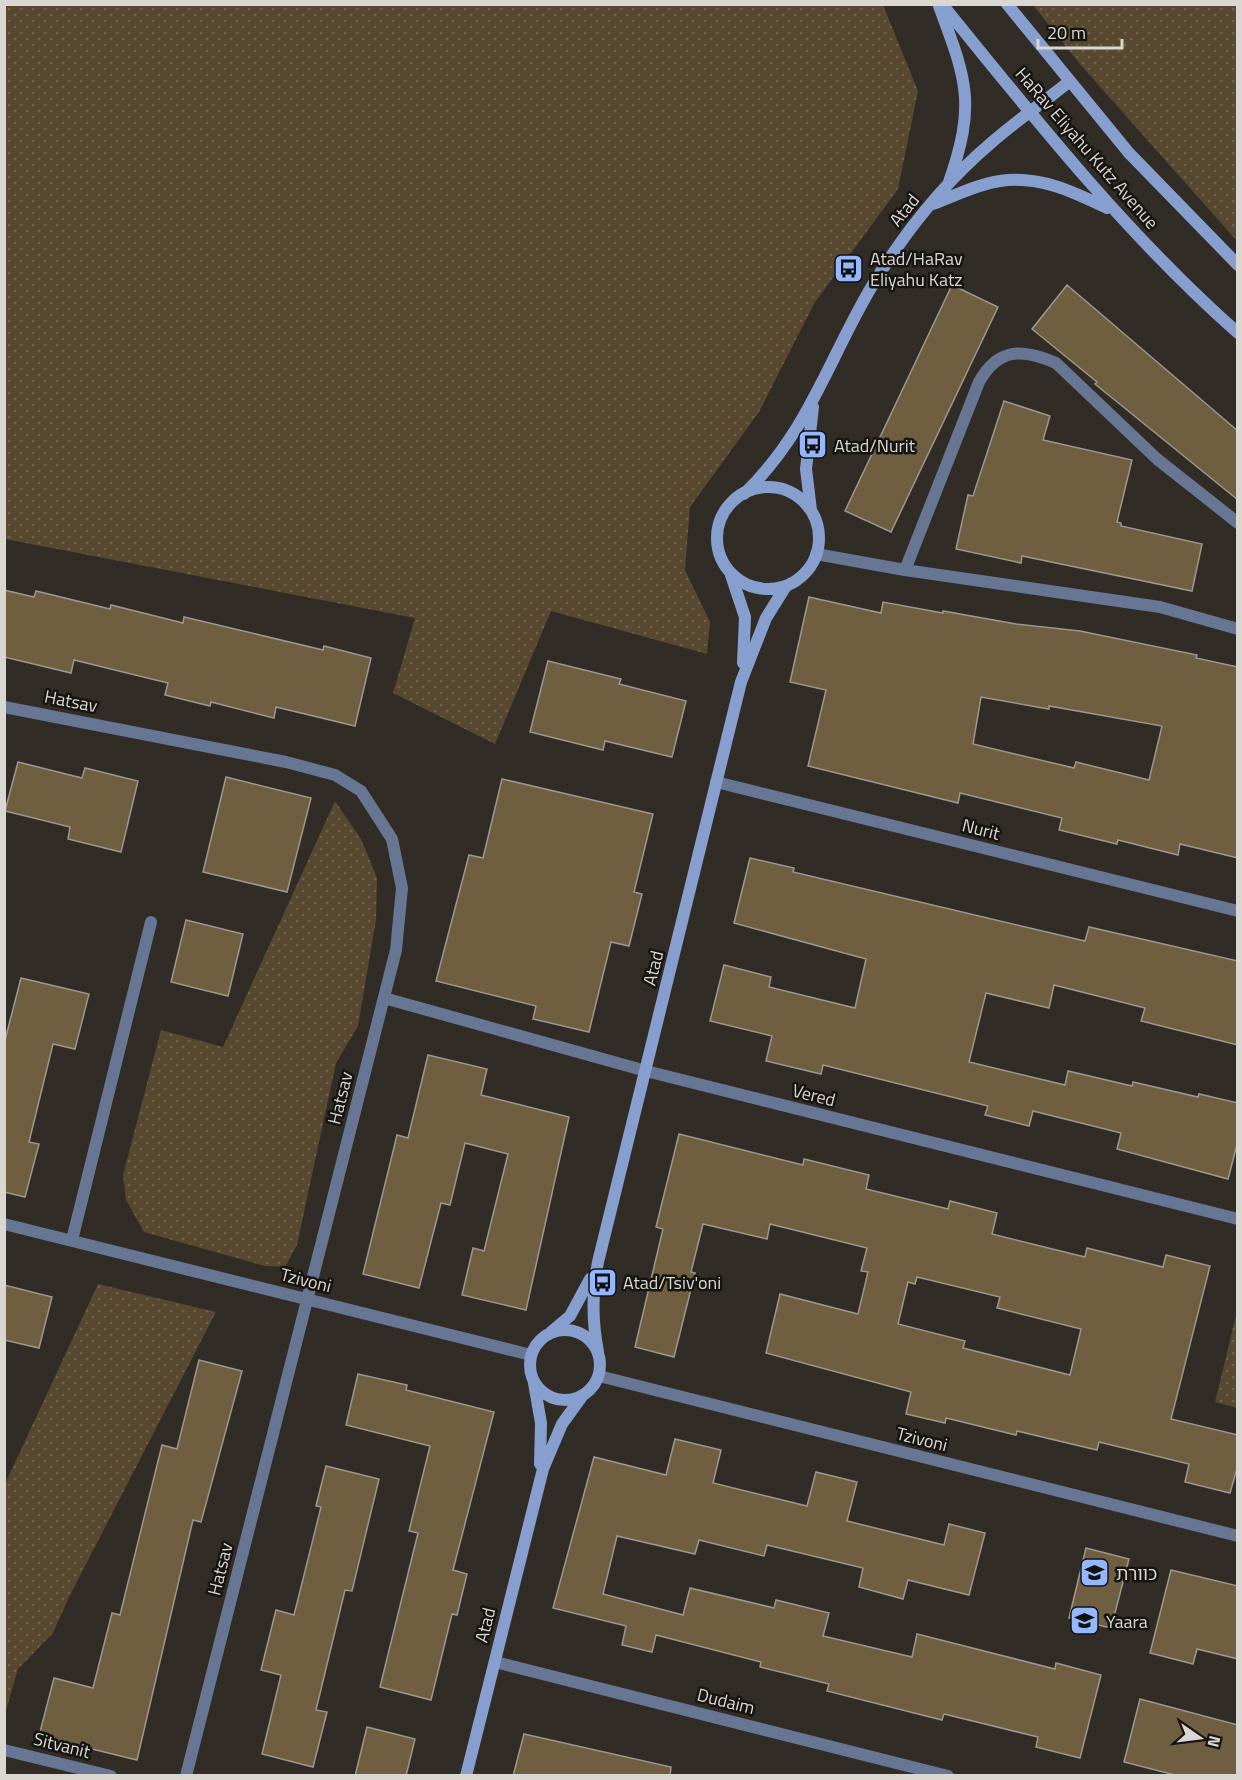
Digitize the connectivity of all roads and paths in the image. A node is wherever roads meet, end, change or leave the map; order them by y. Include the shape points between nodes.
1 (940, 4) edge
2 (1007, 4) edge
3 (1070, 81) junction
4 (1031, 113) junction
5 (948, 186) junction
6 (929, 205) junction
7 (1116, 213) junction
8 (1238, 265) edge
9 (1238, 333) edge
10 (815, 400) junction
11 (744, 494) junction
12 (811, 510) junction
13 (1238, 523) edge
14 (816, 554) junction
15 (905, 570) junction
16 (729, 571) junction
17 (786, 586) junction
18 (1238, 629) edge
19 (741, 682) junction
20 (4, 706) edge
21 (716, 782) junction
22 (1238, 911) edge
23 (151, 922) dead end
24 (384, 998) junction
25 (646, 1071) junction
26 (1238, 1219) edge
27 (4, 1224) edge
28 (72, 1240) junction
29 (598, 1262) junction
30 (307, 1299) junction
31 (550, 1332) junction
32 (598, 1352) junction
33 (531, 1355) junction
34 (599, 1376) junction
35 (534, 1379) junction
36 (583, 1395) junction
37 (540, 1482) junction
38 (1238, 1536) edge
39 (495, 1662) junction
40 (4, 1750) edge
41 (111, 1776) edge
42 (186, 1776) edge
43 (466, 1776) edge
44 (948, 1776) edge

1 - 4 street, HaRav Eliyahu Kutz Avenue
1 - 5 street via 967,98 963,143
2 - 3 street, HaRav Eliyahu Kutz Avenue
3 - 4 street, Atad
3 - 8 street, HaRav Eliyahu Kutz Avenue via 1129,153
4 - 5 street, Atad via 991,143
4 - 7 street, HaRav Eliyahu Kutz Avenue
5 - 6 street, Atad
6 - 7 street via 999,181 1032,180 1065,188
6 - 10 street, Atad via 872,286
7 - 9 street, HaRav Eliyahu Kutz Avenue via 1194,294
10 - 11 street, Atad via 782,452
10 - 12 street, Atad via 806,469
11 - 12 street via 760,488 777,488 799,498
11 - 16 street via 726,510 718,533 719,549
12 - 14 street via 819,539
13 - 15 street via 1157,459 1056,363 1022,353 998,358 979,382
14 - 15 street
14 - 17 street via 810,567
15 - 18 street via 1160,607
16 - 17 street via 755,587
16 - 19 street, Atad via 745,617
17 - 19 street, Atad via 766,618
19 - 21 street, Atad
20 - 24 street, Hatsav via 286,762 335,775 361,790 392,839 402,888 396,950
21 - 22 street, Nurit
21 - 25 street, Atad
23 - 28 street
24 - 25 street, Vered
24 - 30 street, Hatsav
25 - 26 street, Vered
25 - 29 street, Atad
27 - 28 street, Tzivoni
28 - 30 street, Tzivoni
29 - 31 street, Atad via 582,1299 570,1316
29 - 32 street, Atad via 592,1320
30 - 33 street, Tzivoni
30 - 42 street, Hatsav
31 - 32 street via 561,1329 584,1335
31 - 33 street
32 - 34 street
33 - 35 street
34 - 36 street
34 - 38 street, Tzivoni
35 - 36 street via 549,1396 560,1400
35 - 37 street, Atad via 541,1423
36 - 37 street, Atad via 562,1424
37 - 39 street, Atad
39 - 43 street, Atad
39 - 44 street, Dudaim
40 - 41 street, Sitvanit

